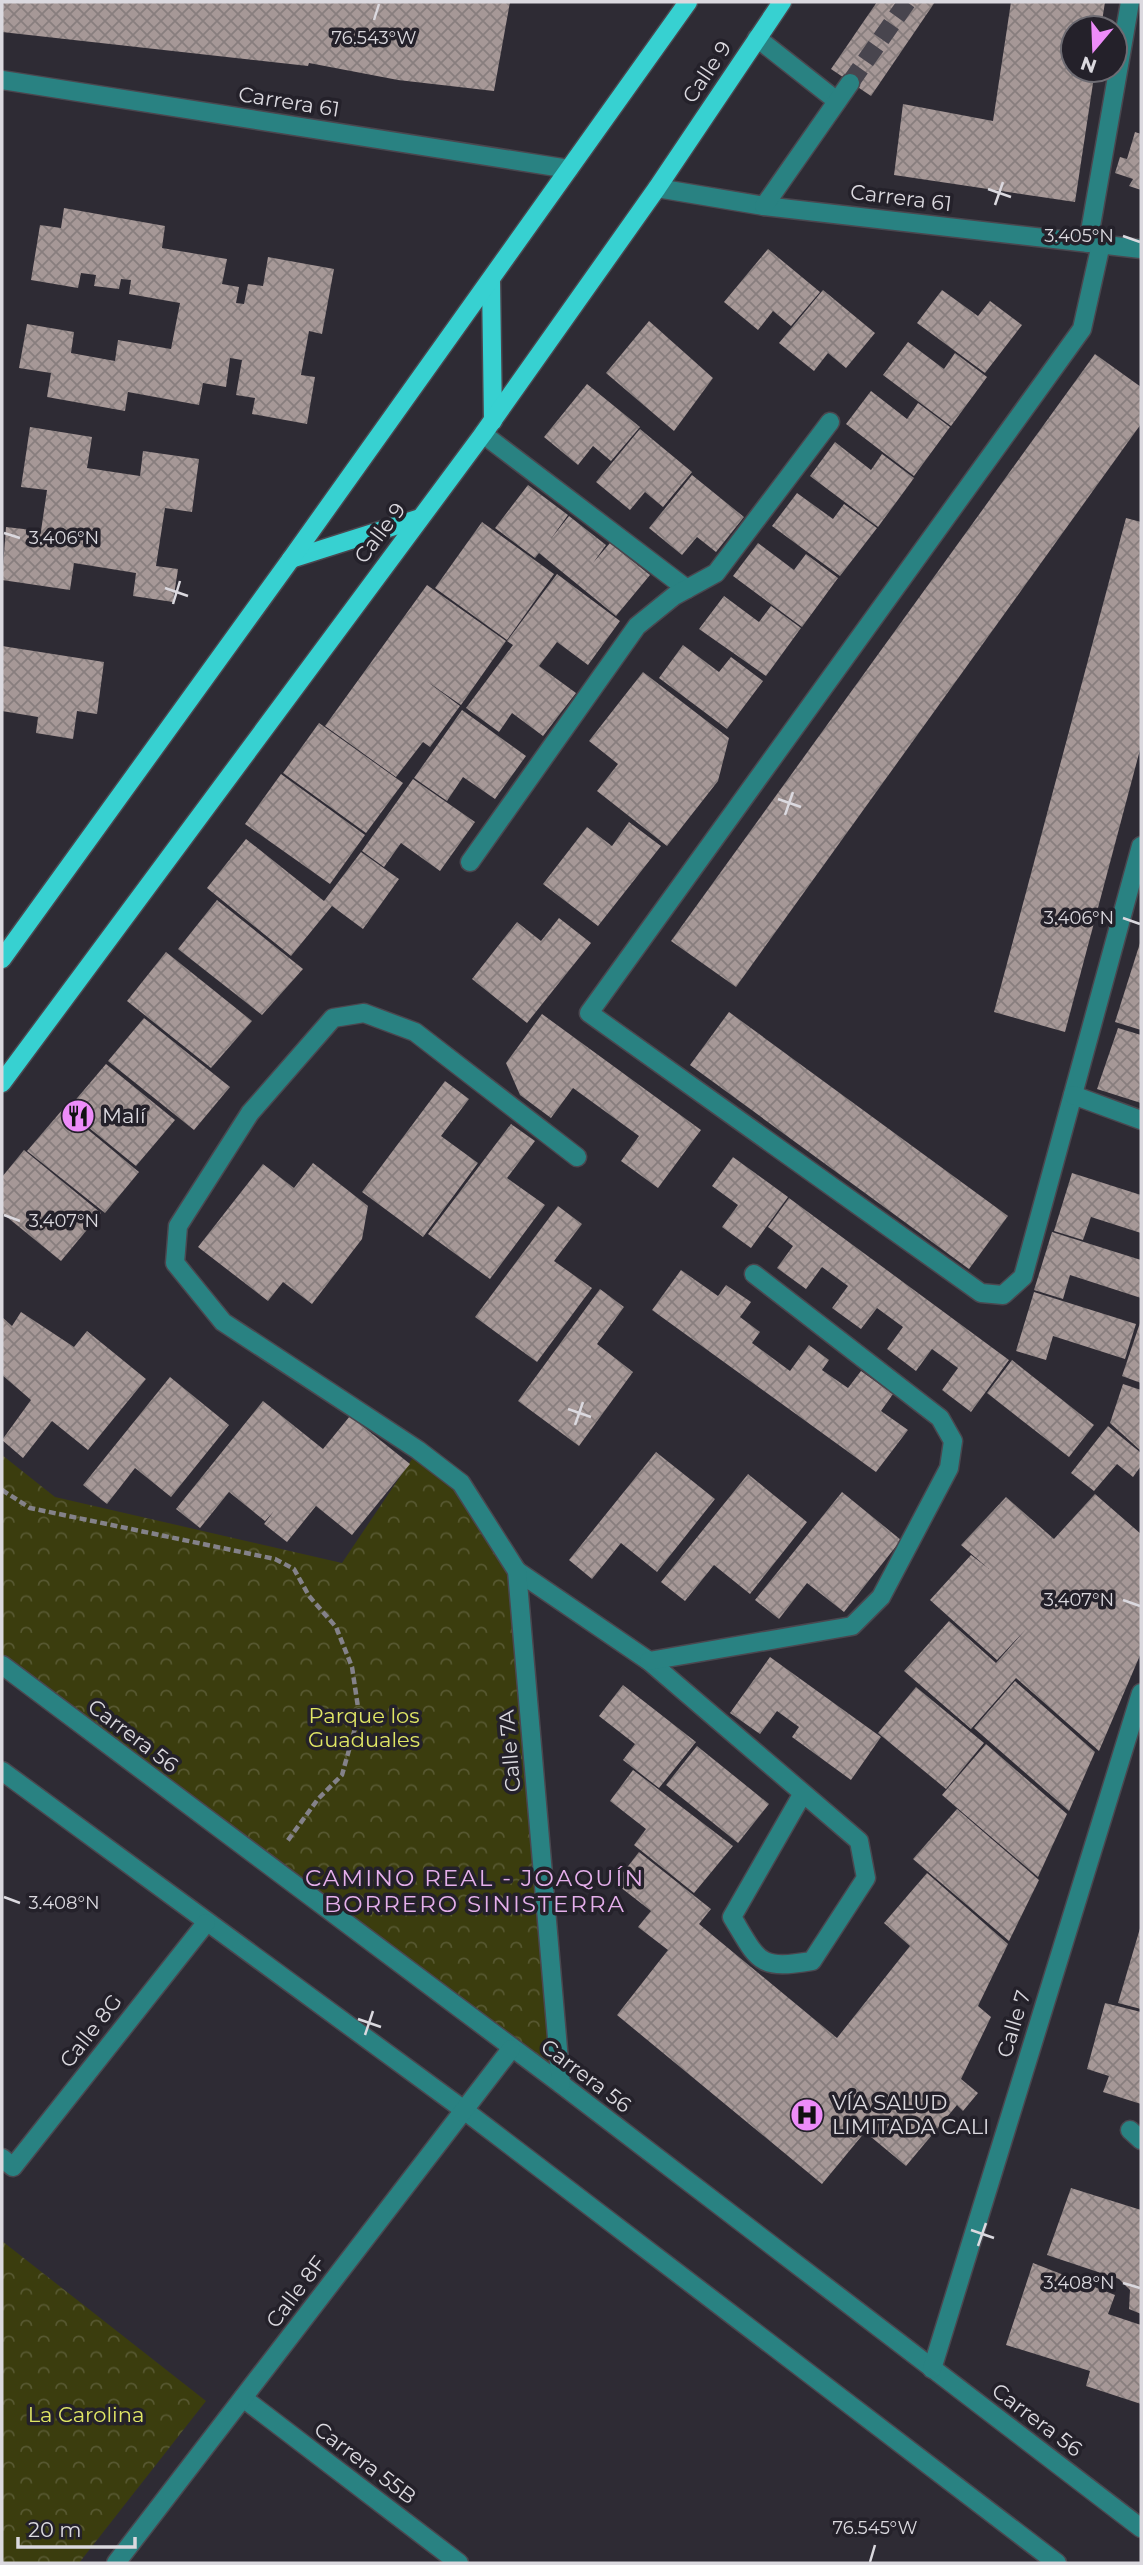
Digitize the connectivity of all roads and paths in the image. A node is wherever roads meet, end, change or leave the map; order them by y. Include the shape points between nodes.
1 (688, 2) edge
2 (782, 2) edge
3 (1130, 2) edge
4 (757, 38) junction
5 (2, 80) edge
6 (850, 83) tunnel mouth
7 (837, 101) junction
8 (569, 169) junction
9 (657, 188) junction
10 (764, 205) junction
11 (1095, 244) junction
12 (1141, 248) edge
13 (491, 280) junction
14 (830, 422) dead end
15 (488, 428) junction
16 (420, 518) junction
17 (291, 559) junction
18 (687, 589) junction
19 (1141, 846) edge
20 (470, 862) dead end
21 (2, 959) edge
22 (2, 1083) edge
23 (1073, 1095) junction
24 (1141, 1120) edge
25 (577, 1157) dead end
26 (754, 1274) dead end
27 (2, 1490) edge
28 (517, 1571) junction
29 (649, 1661) junction
30 (2, 1665) edge
31 (1141, 1693) edge
32 (2, 1771) edge
33 (803, 1793) junction
34 (286, 1844) dead end
35 (206, 1923) junction
36 (511, 2049) junction
37 (561, 2084) junction
38 (464, 2110) junction
39 (8, 2163) edge
40 (932, 2369) junction
41 (243, 2398) junction
42 (1141, 2528) edge
43 (116, 2563) edge
44 (459, 2563) edge
45 (1057, 2563) edge

1 - 8 main road
2 - 4 main road, Calle 9
3 - 11 street
4 - 7 street
4 - 9 main road, Calle 9
5 - 8 street, Carrera 61
6 - 7 street
7 - 10 street
8 - 13 main road
9 - 10 street, Carrera 61
9 - 15 main road, Calle 9
10 - 11 street, Carrera 61
11 - 12 street, Carrera 61
11 - 23 street via 1082,329 589,1013 981,1293 1003,1295 1023,1277
13 - 15 main road
13 - 17 main road
14 - 18 street via 716,573
15 - 16 main road, Calle 9
15 - 18 street
16 - 17 main road
16 - 22 main road, Calle 9
17 - 21 main road
18 - 20 street via 637,626
19 - 23 street
23 - 24 street
25 - 28 street, Calle 7A via 415,1032 364,1013 333,1018 250,1113 178,1226 175,1263 223,1322 461,1483
26 - 29 street via 940,1418 953,1441 949,1468 881,1597 852,1626
27 - 34 path via 30,1508 275,1559 294,1569 309,1596 336,1627 352,1667 359,1714 342,1775 318,1799
28 - 29 street
28 - 37 street, Calle 7A
29 - 33 street
30 - 36 street, Carrera 56
31 - 40 street, Calle 7
32 - 35 street
33 - 33 street via 859,1841 866,1878 812,1961 778,1967 755,1955 732,1917
35 - 38 street
35 - 39 street, Calle 8G
36 - 37 street, Carrera 56
36 - 38 street, Calle 8F
37 - 40 street, Carrera 56
38 - 41 street, Calle 8F
38 - 45 street
40 - 42 street, Carrera 56
41 - 43 street, Calle 8F
41 - 44 street, Carrera 55B

